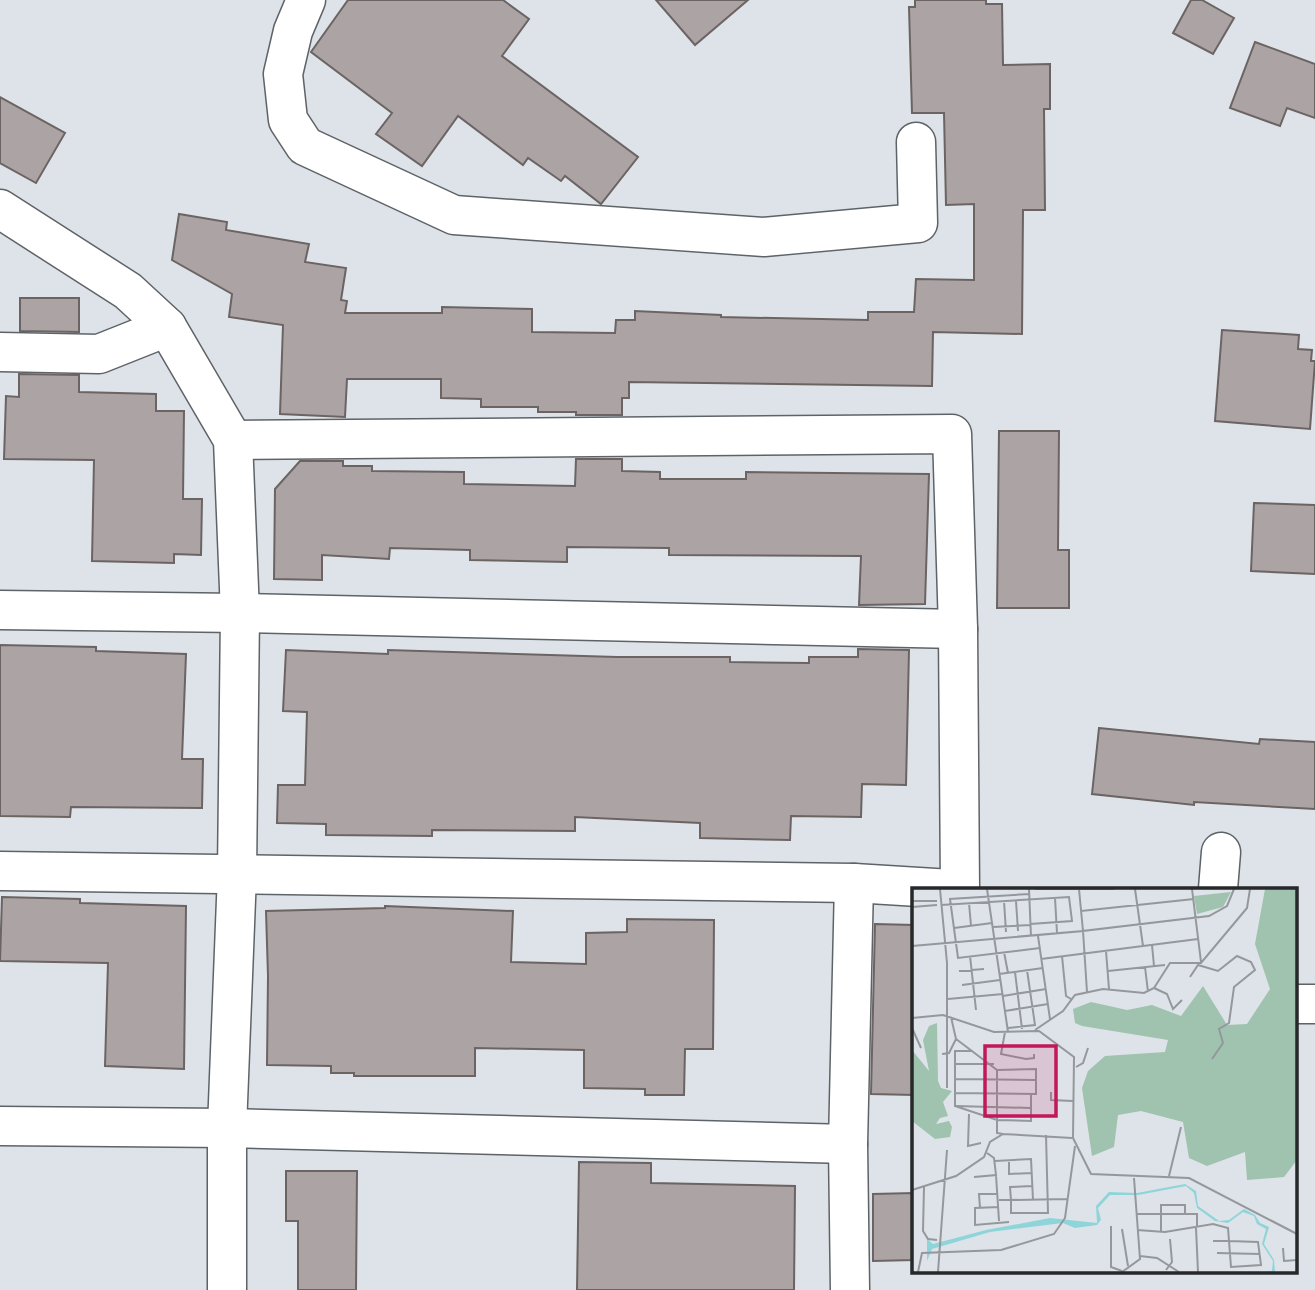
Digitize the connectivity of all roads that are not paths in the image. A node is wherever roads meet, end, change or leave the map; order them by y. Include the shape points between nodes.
1 (306, 0) edge
2 (916, 142) dead end
3 (0, 209) edge
4 (167, 327) junction
5 (0, 352) edge
6 (233, 440) junction
7 (0, 610) edge
8 (240, 613) junction
9 (958, 629) junction
10 (1221, 852) dead end
11 (0, 871) edge
12 (237, 874) junction
13 (855, 883) junction
14 (935, 888) edge
15 (960, 888) edge
16 (1218, 888) edge
17 (0, 1126) edge
18 (228, 1128) junction
19 (848, 1144) junction
20 (228, 1290) edge
21 (850, 1290) edge

1 - 2 street via 283,74 288,120 305,146 454,215 764,237 918,223
3 - 4 street via 128,291
4 - 5 street via 99,354
4 - 6 street
6 - 8 street
6 - 9 street via 952,433
7 - 8 street
8 - 9 street
8 - 12 street
9 - 15 street
10 - 16 street
11 - 12 street
12 - 13 street
12 - 18 street
13 - 14 street
13 - 19 street
17 - 18 street
18 - 19 street
18 - 20 street
19 - 21 street

